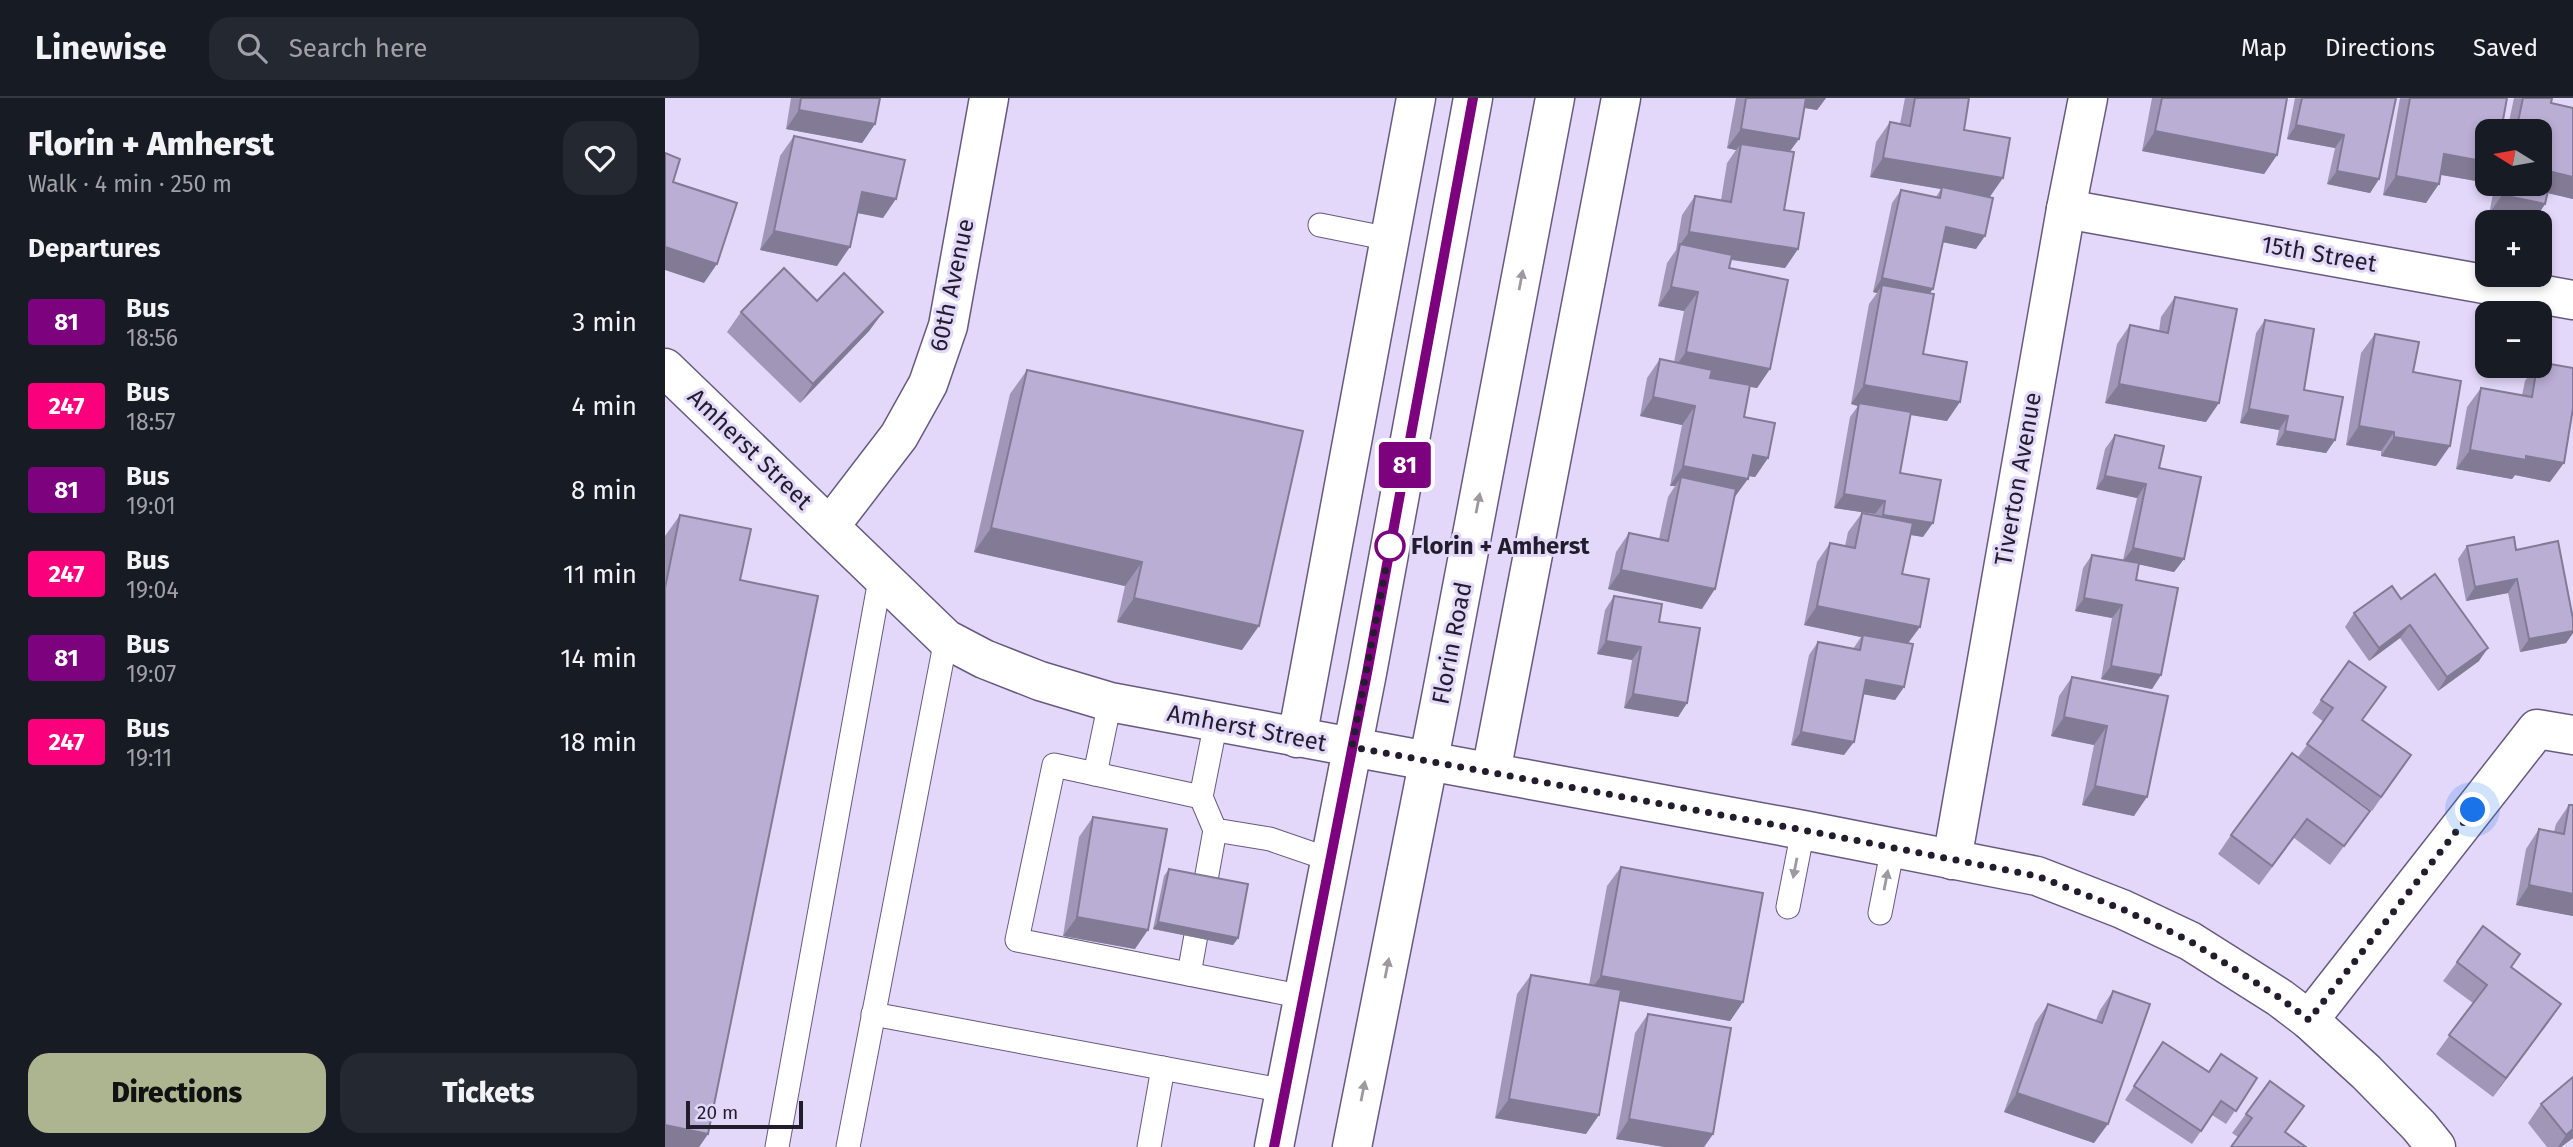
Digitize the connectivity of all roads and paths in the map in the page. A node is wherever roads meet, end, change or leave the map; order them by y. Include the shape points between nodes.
1 (989, 98) edge
2 (1416, 98) edge
3 (1473, 98) edge
4 (1555, 98) edge
5 (1621, 98) edge
6 (2088, 98) edge
7 (2066, 209) junction
8 (1320, 225) dead end
9 (1390, 239) junction
10 (2573, 300) edge
11 (665, 368) edge
12 (830, 526) junction
13 (881, 574) junction
14 (946, 639) junction
15 (1110, 702) junction
16 (1216, 722) junction
17 (2573, 735) edge
18 (1297, 738) junction
19 (1352, 747) junction
20 (1428, 762) junction
21 (1491, 772) junction
22 (1095, 774) junction
23 (1201, 797) junction
24 (1215, 830) junction
25 (1803, 830) junction
26 (1893, 847) junction
27 (1331, 860) junction
28 (1952, 860) junction
29 (1788, 907) dead end
30 (1880, 913) dead end
31 (1189, 974) junction
32 (1304, 996) junction
33 (873, 1014) junction
34 (2309, 1020) junction
35 (1163, 1068) junction
36 (1285, 1091) junction
37 (777, 1147) edge
38 (848, 1147) edge
39 (1149, 1147) edge
40 (1274, 1147) edge
41 (1352, 1147) edge
42 (2436, 1147) edge

1 - 12 street, 60th Avenue via 948,326 928,384 899,436
2 - 9 street
3 - 19 street
20 -> 4 street, Florin Road
5 - 21 street
6 - 7 street, Tiverton Avenue
7 - 10 street, 15th Street
7 - 28 street, Tiverton Avenue
8 - 9 lane
9 - 18 street
11 - 12 street, Amherst Street
12 - 13 street, Amherst Street
13 - 14 street, Amherst Street
13 - 37 lane
14 - 15 street, Amherst Street via 1040,681
14 - 33 lane
15 - 16 street, Amherst Street
15 - 22 lane
16 - 18 street, Amherst Street
16 - 23 lane
17 - 34 street via 2537,729
18 - 19 street, Amherst Street
19 - 20 street, Amherst Street
19 - 27 street
20 - 21 street, Amherst Street
41 -> 20 street, Florin Road
21 - 25 street, Amherst Street
22 - 23 lane
22 - 31 lane via 1054,765 1017,940
23 - 24 lane
24 - 27 lane via 1270,839
24 - 31 lane
25 - 26 street, Amherst Street
25 -> 29 lane
26 - 28 street, Amherst Street
30 -> 26 lane
27 - 32 street
28 - 34 street, Amherst Street via 2037,876 2122,909 2190,941
31 - 32 lane
32 - 36 street
33 - 35 lane
33 - 38 lane
34 - 42 street, Amherst Street via 2367,1072
35 - 36 lane
35 - 39 lane
36 - 40 street

